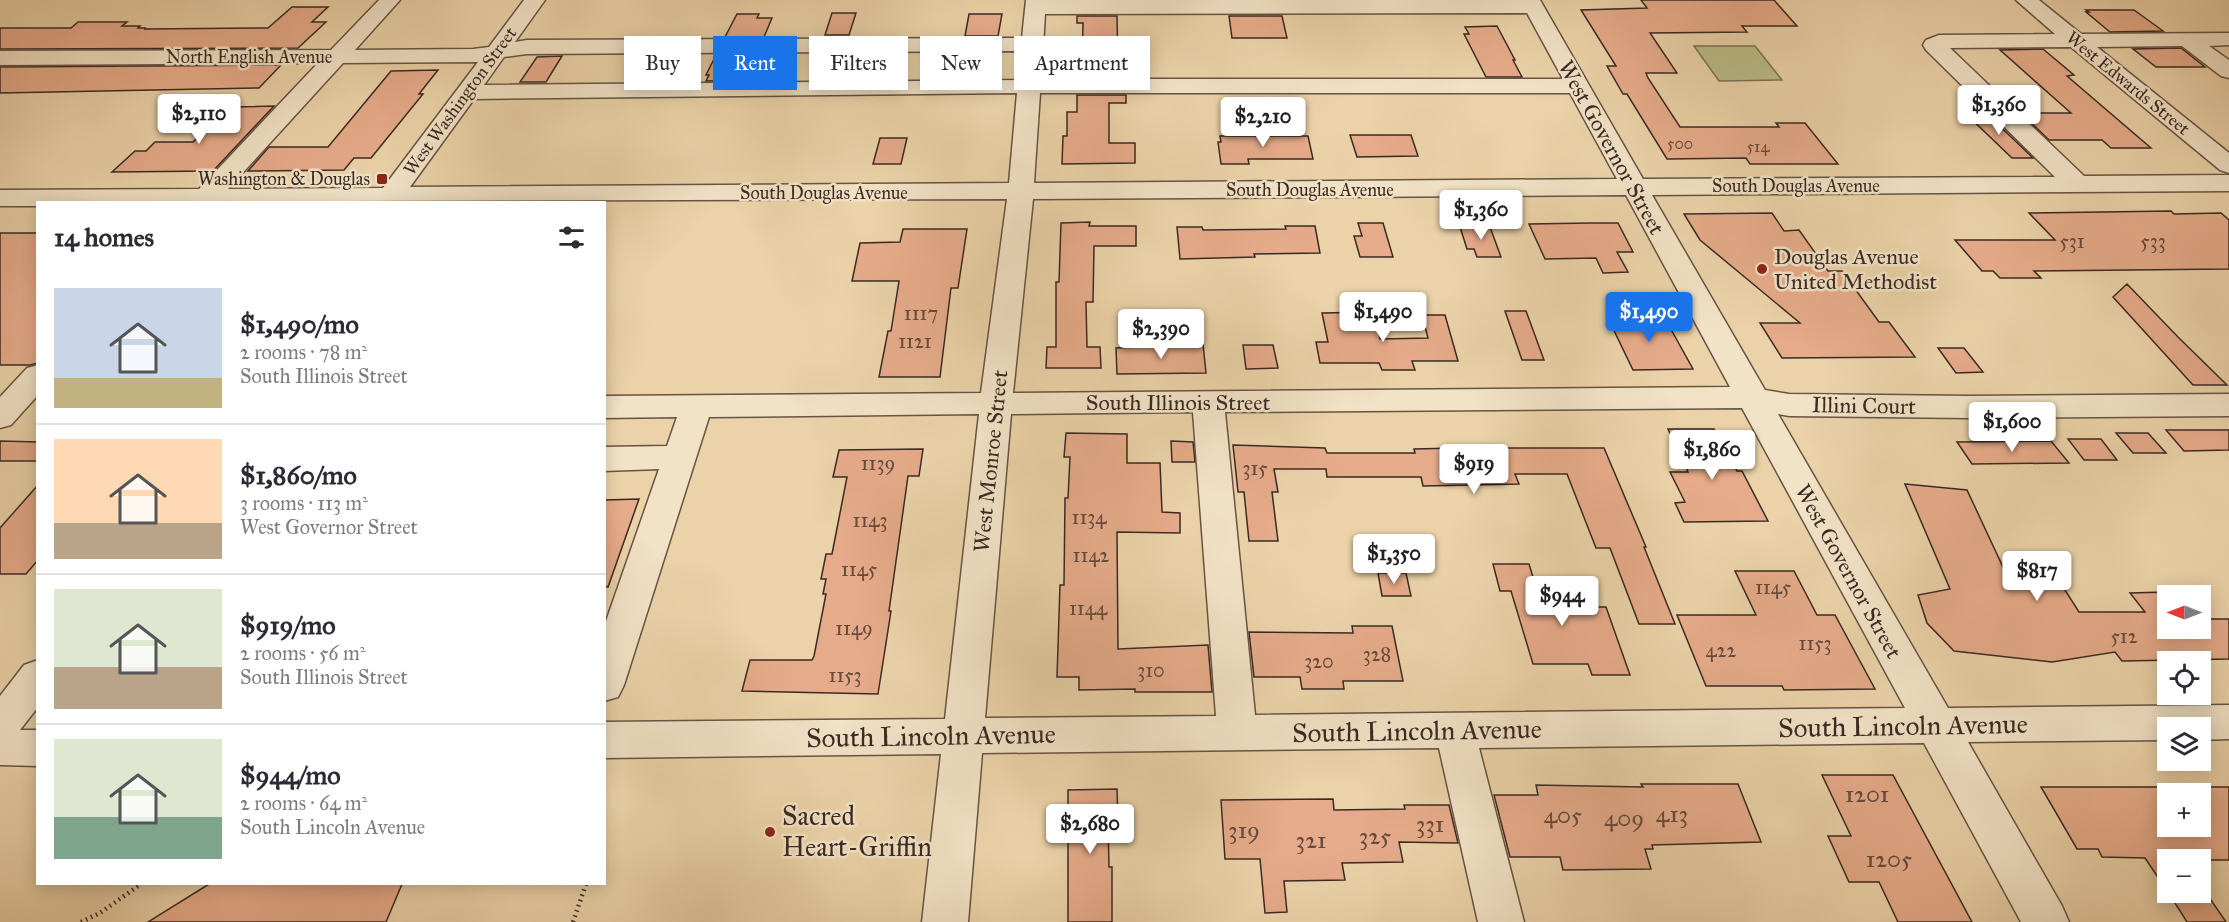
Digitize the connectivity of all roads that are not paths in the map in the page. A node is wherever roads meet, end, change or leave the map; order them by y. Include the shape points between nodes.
1 (390, 0) edge
2 (536, 0) edge
3 (2026, 0) edge
4 (1532, 3) edge
5 (1035, 4) edge
6 (1174, 4) edge
7 (1033, 36) edge
8 (2186, 39) junction
9 (2229, 39) edge
10 (2075, 40) junction
11 (1014, 44) edge
12 (497, 51) junction
13 (336, 57) junction
14 (0, 58) edge
15 (2229, 71) edge
16 (1014, 86) edge
17 (1150, 86) edge
18 (1578, 86) junction
19 (1029, 90) edge
20 (467, 92) junction
21 (2229, 165) edge
22 (2229, 183) edge
23 (2077, 184) junction
24 (1636, 188) junction
25 (1021, 192) junction
26 (0, 198) edge
27 (388, 199) edge
28 (204, 200) edge
29 (36, 377) edge
30 (1752, 398) junction
31 (1208, 402) junction
32 (996, 404) junction
33 (2229, 405) edge
34 (698, 406) junction
35 (606, 407) edge
36 (36, 412) edge
37 (2, 414) edge
38 (680, 457) junction
39 (606, 459) edge
40 (36, 679) edge
41 (606, 680) edge
42 (2229, 722) edge
43 (1934, 725) junction
44 (0, 726) edge
45 (1455, 731) junction
46 (1237, 733) junction
47 (963, 736) junction
48 (606, 740) edge
49 (0, 747) edge
50 (36, 747) edge
51 (945, 922) edge
52 (1501, 922) edge
53 (2046, 922) edge

1 - 13 street
2 - 12 street, West Washington Street
3 - 10 street, West Edwards Street
4 - 6 street
4 - 18 street, West Governor Street
5 - 6 street
5 - 7 street, West Monroe Street
8 - 9 street
8 - 10 street
8 - 15 street
10 - 21 street, West Edwards Street
10 - 23 street via 1934,45
11 - 12 street, North English Avenue via 527,47
12 - 13 street, North English Avenue via 473,56
12 - 20 street, West Washington Street
13 - 14 street, North English Avenue
13 - 28 street
16 - 20 street
17 - 18 street
18 - 24 street, West Governor Street
19 - 25 street, West Monroe Street
20 - 27 street, West Washington Street
22 - 23 street, South Douglas Avenue
23 - 24 street, South Douglas Avenue
24 - 25 street, South Douglas Avenue
24 - 30 street, West Governor Street
25 - 27 street, South Douglas Avenue
25 - 32 street, West Monroe Street
26 - 28 street, South Douglas Avenue
27 - 28 street, South Douglas Avenue
29 - 37 street
30 - 31 street, South Illinois Street
30 - 33 street, Illini Court via 1789,405
30 - 43 street, West Governor Street
31 - 32 street, South Illinois Street
31 - 46 street
32 - 34 street, South Illinois Street
32 - 47 street, West Monroe Street
34 - 35 street, South Illinois Street
34 - 38 street
36 - 37 street
38 - 39 street
38 - 41 street
40 - 44 street
42 - 43 street, South Lincoln Avenue
43 - 45 street, South Lincoln Avenue
43 - 53 street, West Governor Street
45 - 46 street, South Lincoln Avenue
45 - 52 street
46 - 47 street, South Lincoln Avenue
47 - 48 street, South Lincoln Avenue
47 - 51 street, West Monroe Street
49 - 50 street

